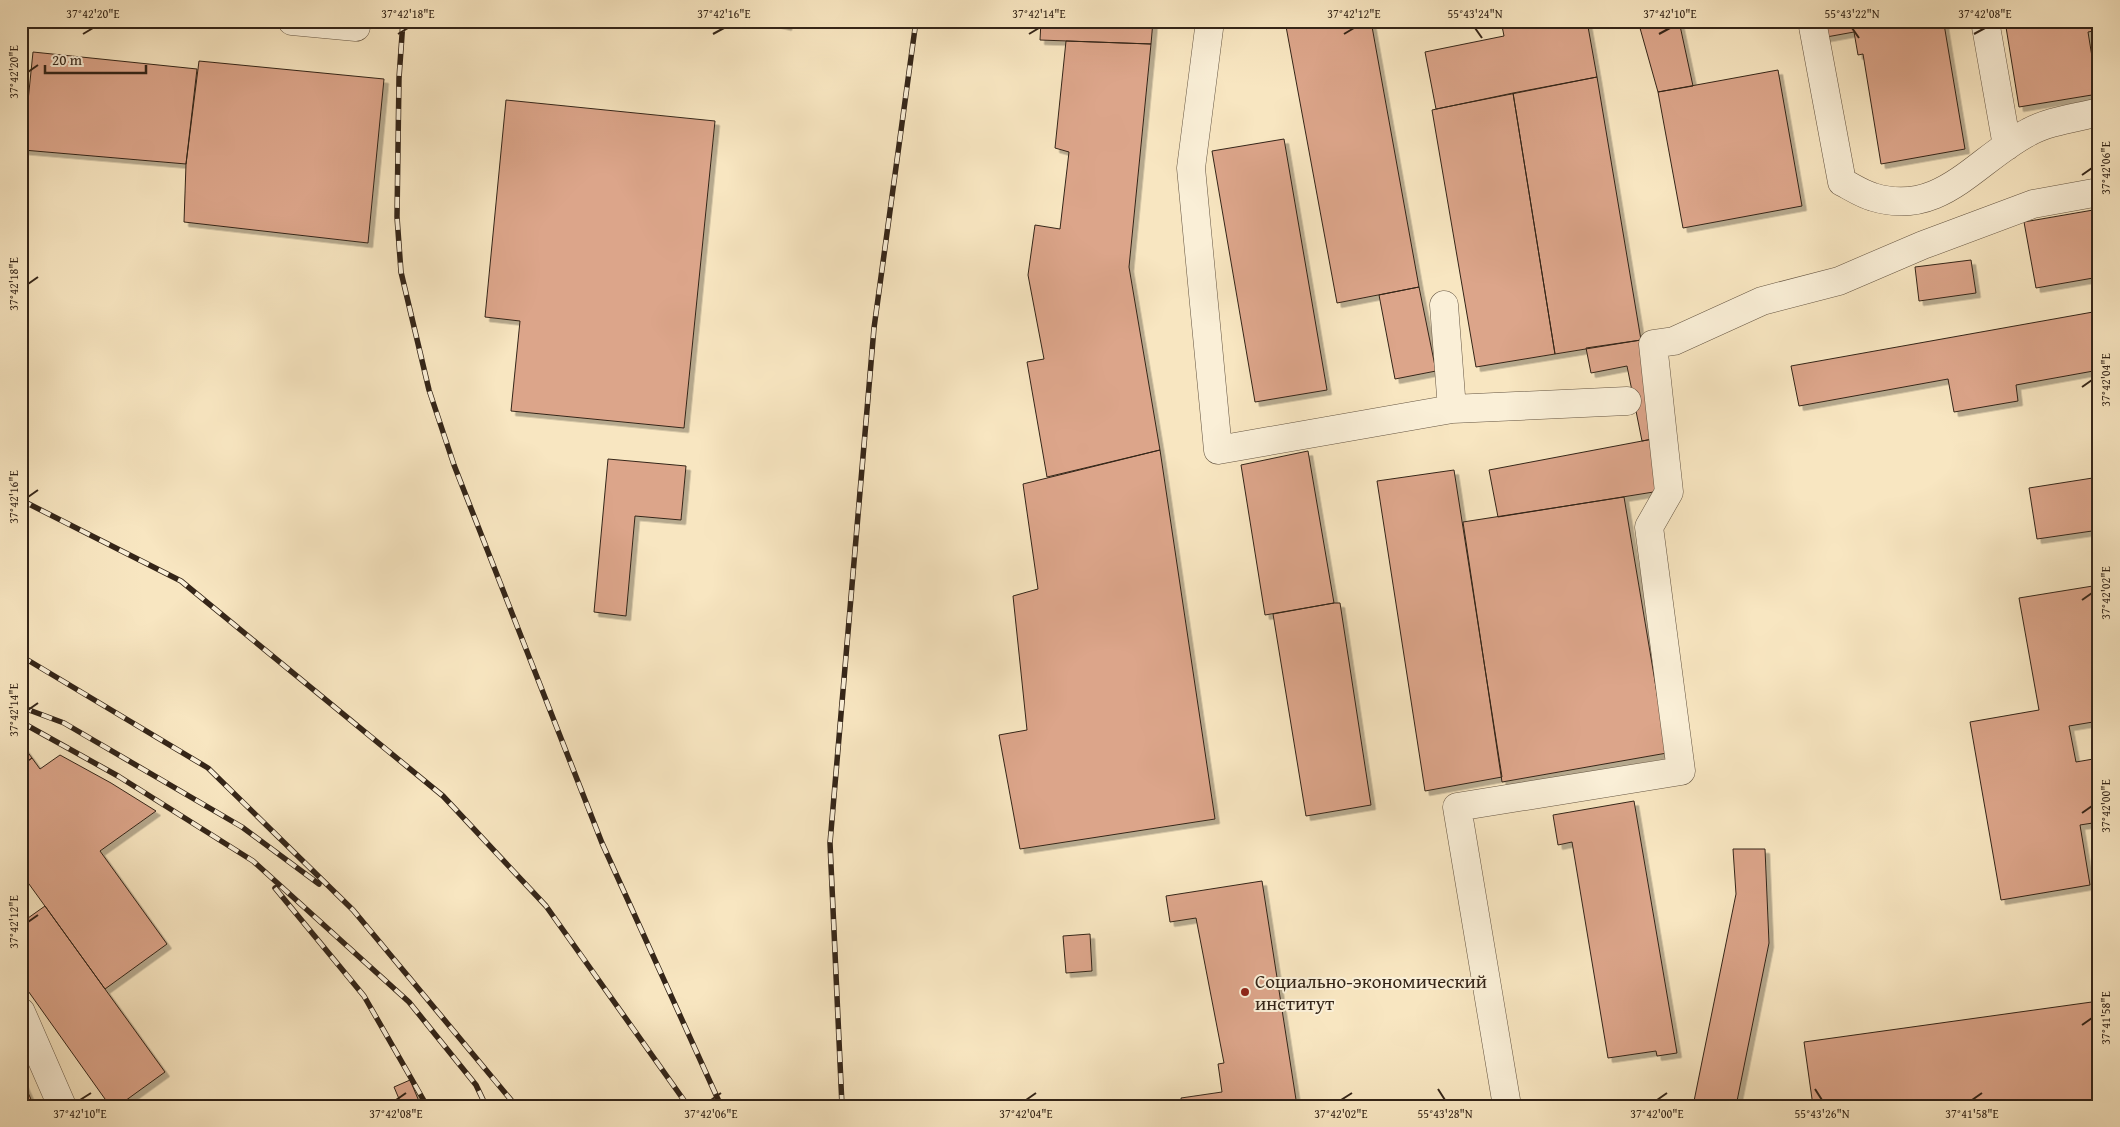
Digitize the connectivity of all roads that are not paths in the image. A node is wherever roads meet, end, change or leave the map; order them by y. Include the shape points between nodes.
1 (292, 21) edge
2 (1210, 21) edge
3 (1985, 21) edge
4 (1812, 22) edge
5 (356, 27) dead end
6 (2099, 112) edge
7 (2007, 146) junction
8 (2099, 192) edge
9 (1444, 305) dead end
10 (1627, 401) dead end
11 (1452, 409) junction
12 (21, 1012) edge
13 (62, 1106) edge
14 (1507, 1106) edge

1 - 5 lane
2 - 11 lane via 1191,168 1218,450
3 - 7 lane
4 - 7 lane via 1842,182 1873,197 1902,202 1928,199 1950,188
6 - 7 lane via 2030,132
8 - 14 lane via 2033,204 1839,281 1762,301 1674,341 1653,344 1669,492 1649,527 1681,771 1457,807
9 - 11 lane
10 - 11 lane
12 - 13 lane

